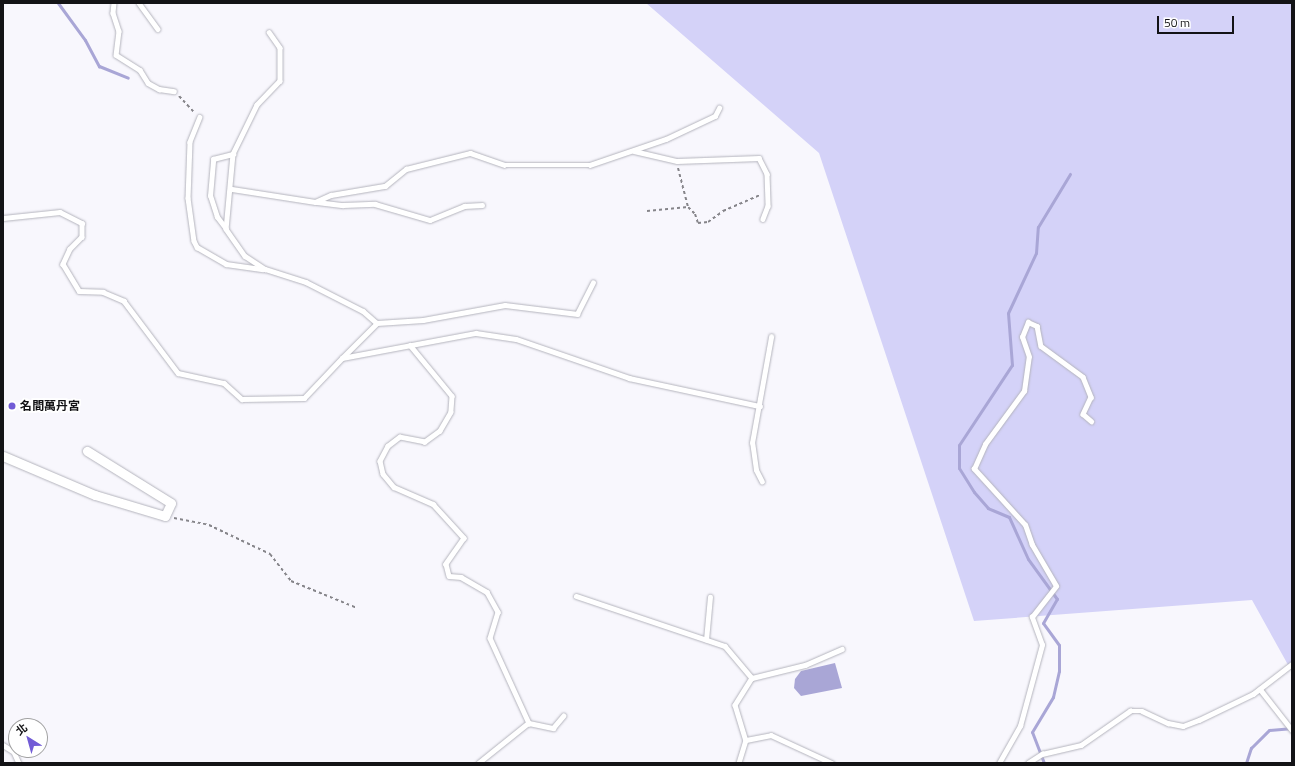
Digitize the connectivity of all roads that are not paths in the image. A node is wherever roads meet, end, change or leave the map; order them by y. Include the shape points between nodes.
1 (114, 3) edge
2 (139, 3) edge
3 (158, 29) dead end
4 (269, 32) dead end
5 (174, 91) road end
6 (719, 108) dead end
7 (200, 116) road end
8 (634, 151) junction
9 (233, 154) junction
10 (232, 189) junction
11 (315, 202) junction
12 (482, 204) dead end
13 (3, 218) edge
14 (762, 219) dead end
15 (226, 229) junction
16 (265, 269) junction
17 (593, 283) dead end
18 (377, 323) junction
19 (771, 337) dead end
20 (410, 345) junction
21 (342, 358) junction
22 (760, 406) junction
23 (1091, 422) dead end
24 (87, 451) dead end
25 (3, 456) edge
26 (762, 482) dead end
27 (576, 596) dead end
28 (710, 597) dead end
29 (706, 640) junction
30 (842, 649) dead end
31 (1292, 664) edge
32 (752, 678) junction
33 (1260, 689) junction
34 (563, 716) dead end
35 (529, 723) junction
36 (1292, 730) edge
37 (746, 740) junction
38 (3, 745) edge
39 (19, 763) edge
40 (479, 763) edge
41 (739, 763) edge
42 (832, 763) edge
43 (999, 763) edge
44 (1028, 763) edge

1 - 5 lane via 113,13 119,31 116,55 140,70 148,83 159,89
2 - 3 lane
4 - 9 lane via 280,48 280,81 257,106
6 - 8 lane via 715,116
7 - 16 lane via 190,142 188,198 194,240 197,247 226,264
8 - 11 lane via 590,165 558,166 504,165 470,154 406,168 385,186 331,195
8 - 14 lane via 677,161 759,158 767,174 768,193 768,206
9 - 10 lane
9 - 15 lane via 214,159 212,174 210,196 217,217
10 - 11 lane
10 - 15 lane
11 - 12 lane via 343,205 375,204 430,220 464,206
13 - 21 lane via 60,212 82,223 82,237 70,249 63,264 79,292 103,292 124,301 178,374 224,383 242,399 304,398
15 - 16 lane via 245,256
16 - 18 lane via 306,282 363,311
17 - 18 lane via 577,314 505,305 423,320
18 - 21 lane
19 - 22 lane
20 - 21 lane
20 - 22 lane via 476,333 516,339 629,378
20 - 35 lane via 452,396 451,412 440,431 425,442 400,437 388,446 380,461 383,474 394,487 433,504 464,538 446,564 449,576 461,577 487,592 498,612 490,638
22 - 26 lane via 752,443 756,470
23 - 43 lane via 1083,414 1091,397 1083,378 1041,346 1037,326 1028,322 1022,338 1029,357 1024,391 985,444 974,468 1025,526 1032,545 1056,586 1032,617 1042,645 1020,726
24 - 25 street via 171,503 165,516 95,495
27 - 29 lane
28 - 29 lane
29 - 32 lane via 725,646
30 - 32 lane via 805,665
31 - 33 lane
32 - 37 lane via 735,705
33 - 36 lane
33 - 44 lane via 1183,726 1168,723 1142,712 1130,711 1081,745 1042,754
34 - 35 lane via 552,728
35 - 40 lane
37 - 41 lane
37 - 42 lane via 771,735
38 - 39 lane via 14,752

